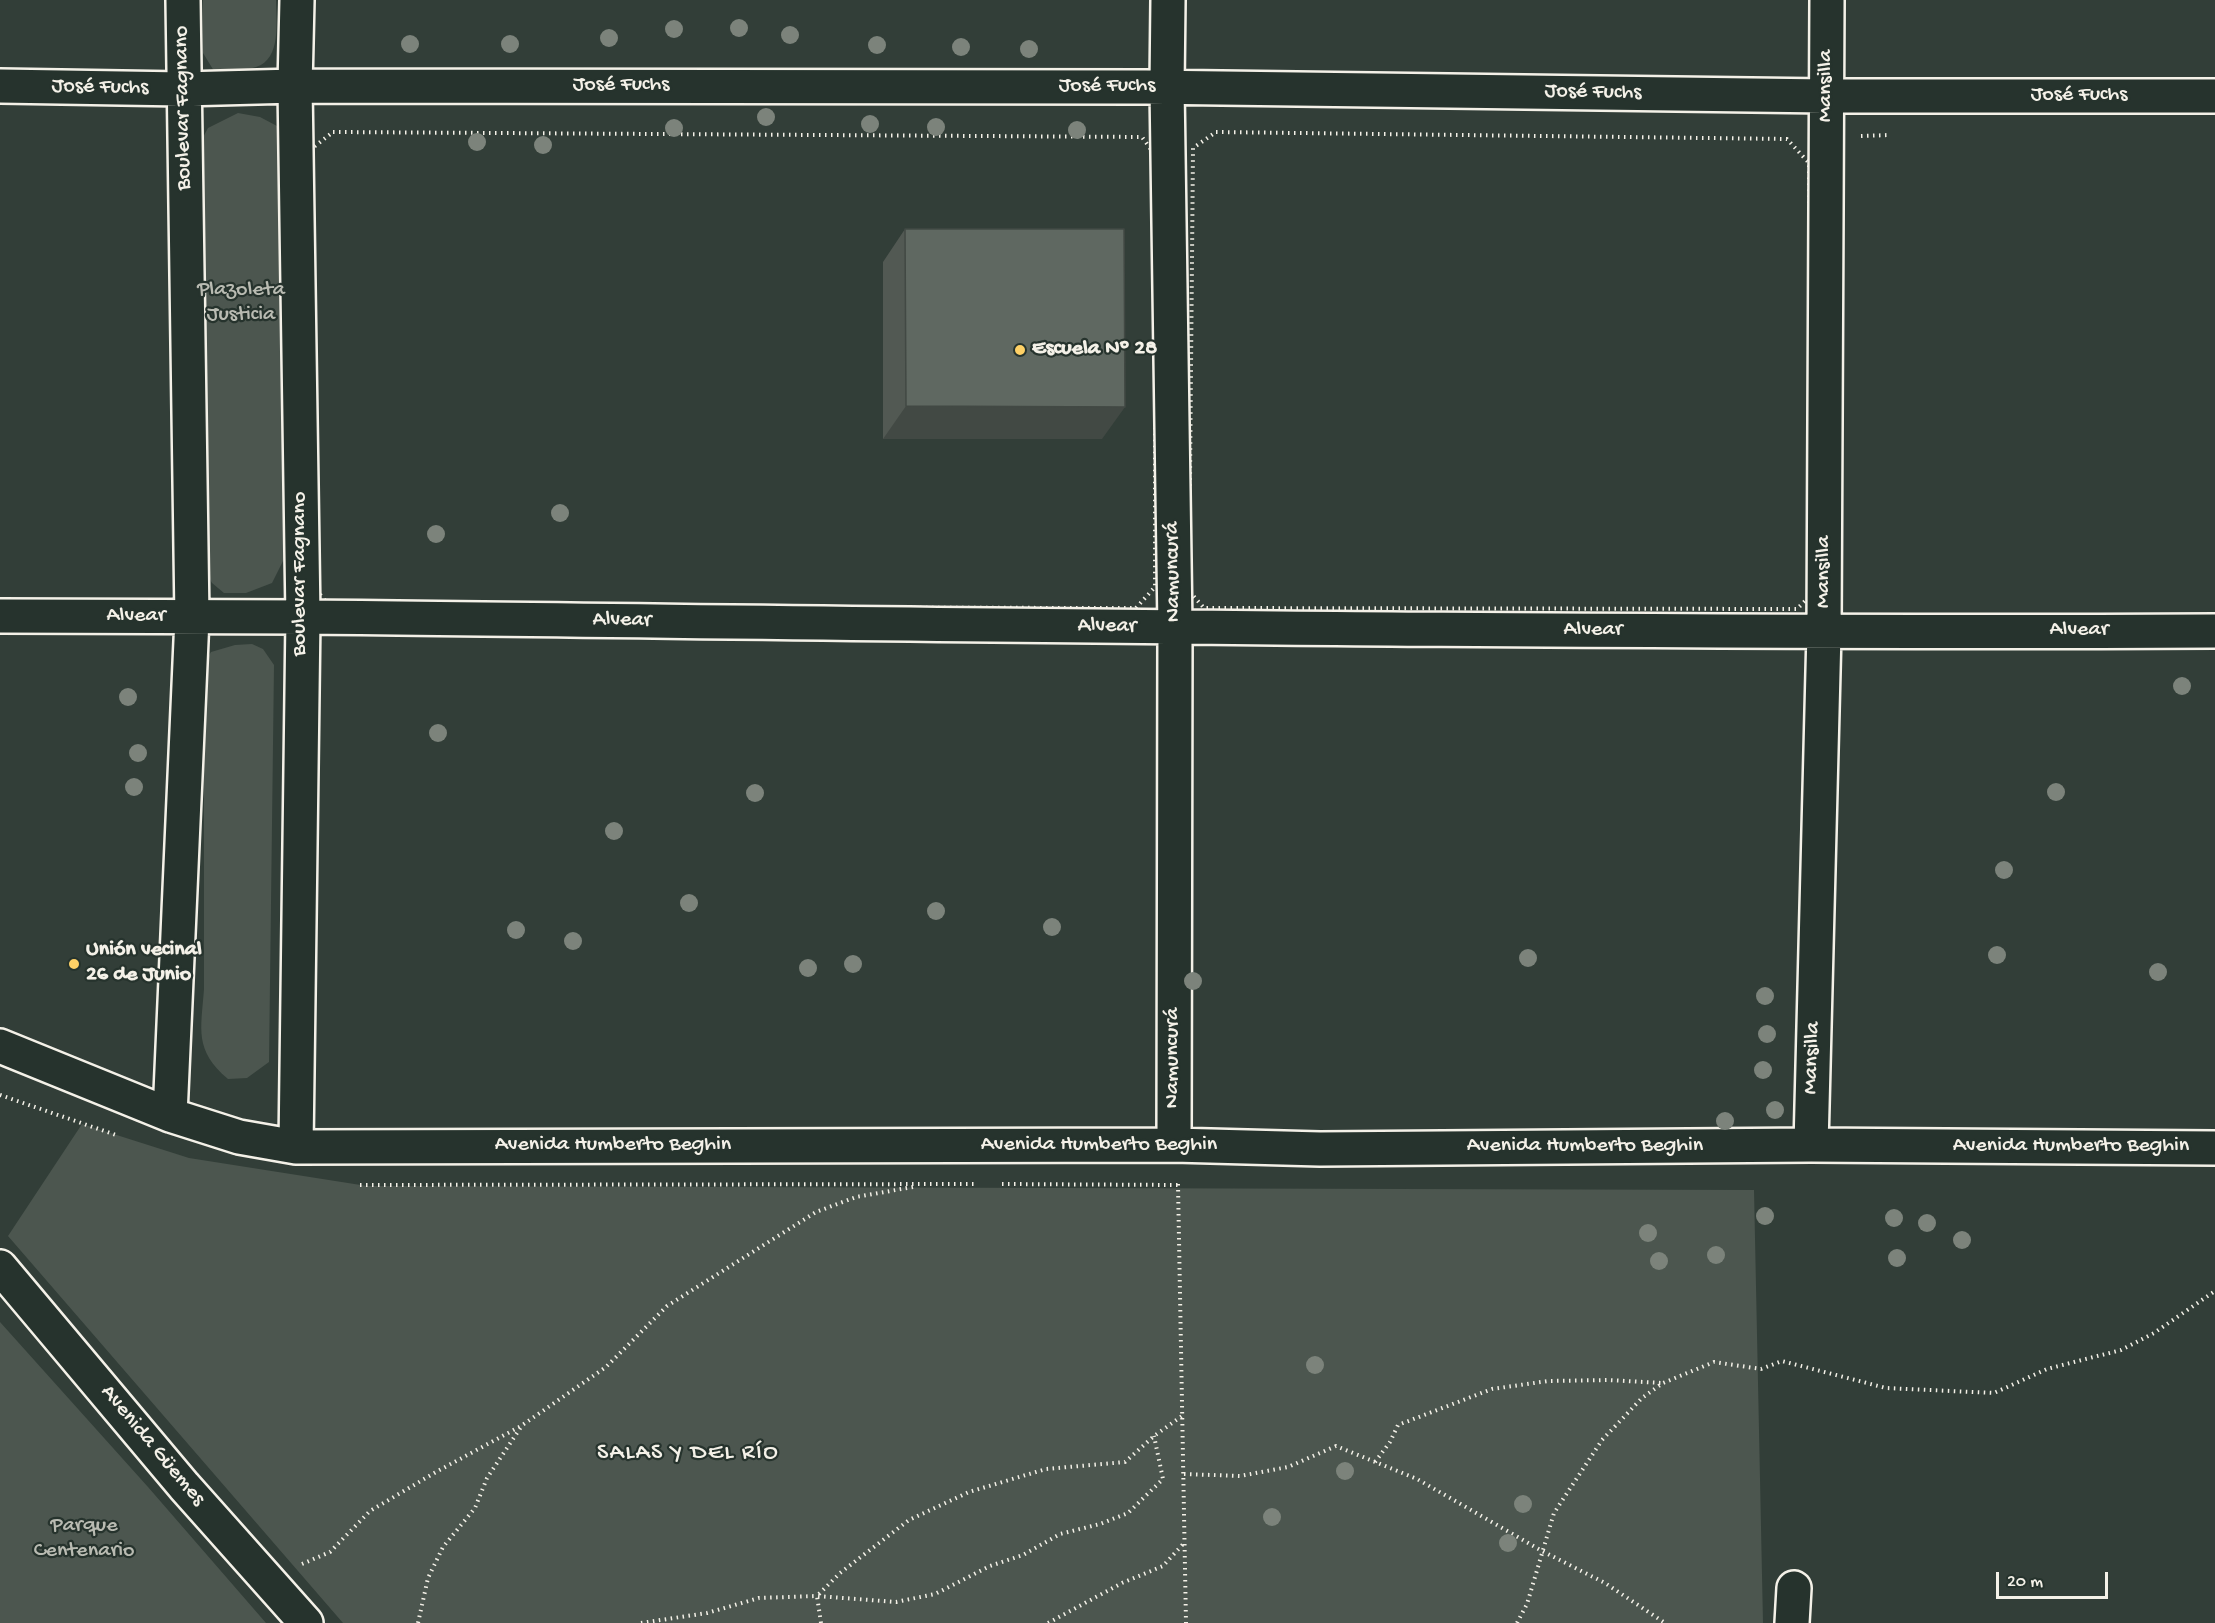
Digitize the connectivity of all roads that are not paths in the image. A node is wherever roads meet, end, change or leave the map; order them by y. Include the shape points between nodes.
1 (183, 0) edge
2 (297, 0) edge
3 (1168, 0) edge
4 (1827, 0) edge
5 (0, 86) edge
6 (295, 86) junction
7 (1167, 87) junction
8 (183, 90) junction
9 (1827, 96) junction
10 (2215, 96) edge
11 (0, 616) edge
12 (303, 617) junction
13 (192, 618) junction
14 (1175, 627) junction
15 (2215, 631) edge
16 (1824, 632) junction
17 (0, 1046) edge
18 (170, 1115) junction
19 (1174, 1145) junction
20 (1811, 1145) junction
21 (296, 1147) junction
22 (2215, 1148) edge
23 (0, 1267) edge
24 (1794, 1588) dead end
25 (306, 1623) edge
26 (1792, 1623) edge

1 - 8 street, Boulevar Fagnano
2 - 6 street, Boulevar Fagnano
3 - 7 street, Namuncurá
4 - 9 street, Mansilla
5 - 8 street, José Fuchs
6 - 7 street, José Fuchs
6 - 8 street, José Fuchs
6 - 12 street, Boulevar Fagnano
7 - 9 street, José Fuchs
7 - 14 street, Namuncurá
8 - 13 street, Boulevar Fagnano
9 - 10 street, José Fuchs
9 - 16 street, Mansilla
11 - 13 street, Alvear
12 - 13 street, Alvear
12 - 14 street, Alvear
12 - 21 street, Boulevar Fagnano
13 - 18 street, Boulevar Fagnano
14 - 16 street, Alvear
14 - 19 street, Namuncurá
15 - 16 street, Alvear
16 - 20 street, Mansilla
17 - 18 street, Avenida Humberto Beghin
18 - 21 street, Avenida Humberto Beghin via 238,1137
19 - 20 street, Avenida Humberto Beghin via 1320,1149
19 - 21 street, Avenida Humberto Beghin
20 - 22 street, Avenida Humberto Beghin
23 - 25 street, Avenida Güemes via 184,1486
24 - 26 street

